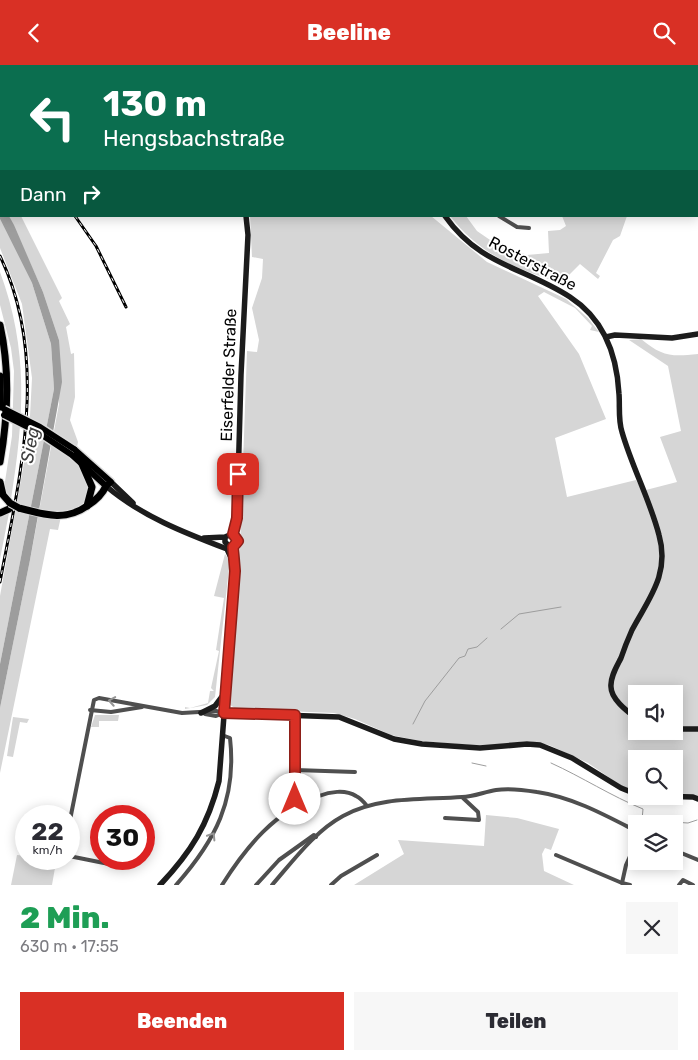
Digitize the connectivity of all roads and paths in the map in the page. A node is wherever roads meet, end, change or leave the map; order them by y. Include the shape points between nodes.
1 (246, 217) edge
2 (446, 217) edge
3 (501, 217) edge
4 (529, 228) dead end
5 (0, 325) edge
6 (698, 334) edge
7 (606, 337) junction
8 (0, 376) edge
9 (0, 407) edge
10 (0, 413) edge
11 (73, 452) junction
12 (0, 462) edge
13 (82, 464) junction
14 (0, 482) edge
15 (109, 484) junction
16 (9, 506) junction
17 (87, 506) junction
18 (0, 513) edge
19 (233, 534) junction
20 (200, 538) junction
21 (225, 540) junction
22 (233, 547) junction
23 (235, 571) junction
24 (225, 692) junction
25 (142, 707) junction
26 (90, 710) junction
27 (628, 710) edge
28 (201, 713) junction
29 (224, 713) junction
30 (295, 715) junction
31 (683, 729) edge
32 (698, 729) edge
33 (222, 735) junction
34 (295, 770) junction
35 (355, 772) dead end
36 (628, 790) edge
37 (463, 797) junction
38 (683, 798) edge
39 (698, 799) edge
40 (296, 804) junction
41 (73, 805) edge
42 (367, 805) junction
43 (445, 818) dead end
44 (628, 827) edge
45 (316, 837) junction
46 (698, 853) edge
47 (683, 854) edge
48 (377, 855) dead end
49 (556, 855) dead end
50 (696, 859) edge
51 (628, 861) edge
52 (622, 883) junction
53 (160, 885) edge
54 (176, 885) edge
55 (222, 885) edge
56 (256, 885) edge
57 (272, 885) edge
58 (331, 885) edge
59 (630, 885) edge
60 (679, 885) edge
61 (693, 885) edge

1 - 19 street, Eiserfelder Straße via 237,518
2 - 7 street, Rosterstraße via 466,240 488,257 571,298 583,307
3 - 4 street via 517,227
5 - 12 highway via 7,397
6 - 7 street via 672,338
7 - 27 street, Rosterstraße via 618,375 622,432 661,542 658,581 611,681 614,697
8 - 9 highway
9 - 11 main road, bridge via 40,427
10 - 11 main road, bridge
11 - 13 main road
11 - 15 main road
13 - 15 main road
13 - 17 highway via 92,487
14 - 16 highway
15 - 17 highway via 98,491
15 - 20 street via 121,499 162,523
16 - 17 highway, bridge via 57,516 78,513
16 - 18 highway
19 - 21 street
19 - 22 street, Eiserfelder Straße via 238,541
20 - 21 street
20 - 23 street via 227,549
21 - 22 street
22 - 23 street, Eiserfelder Straße
23 - 24 street, Eiserfelder Straße
24 - 28 street via 215,706
24 - 29 street, Eiserfelder Straße
25 - 26 street via 112,712
25 -> 26 street via 99,698 93,701
25 - 28 street
26 - 41 street
28 - 29 street
29 - 30 street
29 - 33 street, Eiserfelder Straße
30 - 34 street
30 - 36 street via 339,717 394,739 422,744 480,748 540,745 572,757
31 - 32 street
33 - 53 street, Eiserfelder Straße via 219,781 212,809 188,853
54 -> 33 street via 202,852 222,818 229,789 231,748 230,738
34 - 35 street
34 - 40 street
37 - 42 street
37 - 43 street via 478,812 478,820
37 - 44 street via 498,790 539,792 599,812
38 - 39 street
40 - 42 street via 331,792 354,795
40 - 55 street via 266,828
42 - 45 street via 336,820
45 - 56 street via 314,835 279,860
45 - 57 street
46 - 50 street
47 - 50 street
48 - 58 street
49 - 52 street
51 - 52 street
52 - 59 street
60 - 61 street via 683,880

